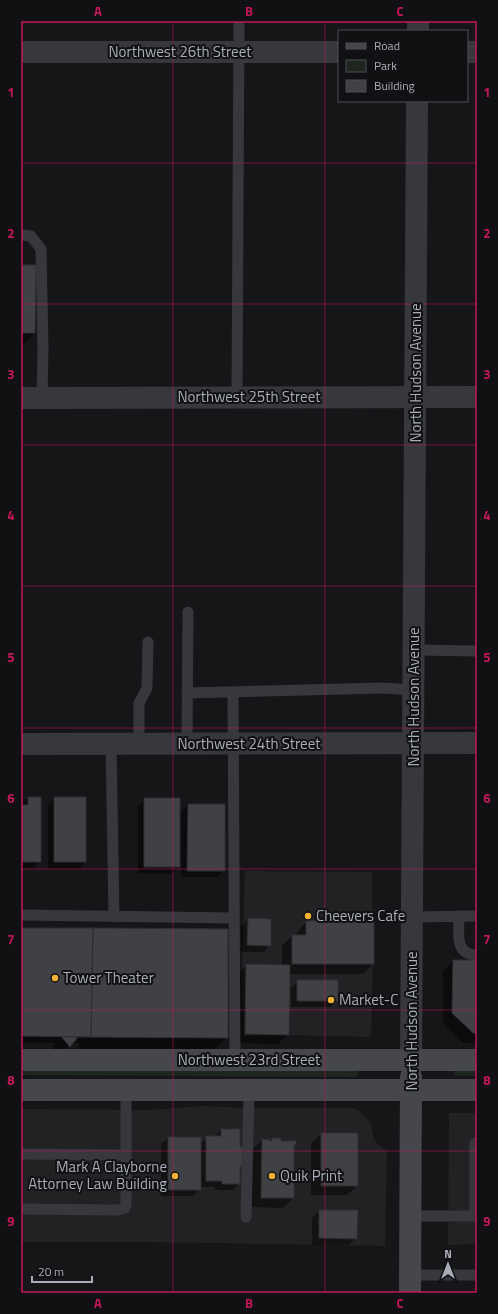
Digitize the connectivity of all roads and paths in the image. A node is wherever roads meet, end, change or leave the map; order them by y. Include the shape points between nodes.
1 (239, 21) edge
2 (21, 52) edge
3 (239, 52) junction
4 (338, 52) edge
5 (417, 102) edge
6 (21, 235) edge
7 (237, 397) junction
8 (416, 397) junction
9 (477, 397) edge
10 (32, 398) edge
11 (188, 612) dead end
12 (148, 642) dead end
13 (414, 650) junction
14 (477, 651) edge
15 (414, 690) junction
16 (234, 692) junction
17 (187, 694) junction
18 (21, 744) edge
19 (111, 744) junction
20 (140, 744) junction
21 (187, 744) junction
22 (233, 744) junction
23 (413, 744) junction
24 (477, 744) edge
25 (21, 915) edge
26 (459, 916) junction
27 (477, 916) edge
28 (114, 917) junction
29 (412, 917) junction
30 (234, 918) junction
31 (477, 955) edge
32 (21, 1060) edge
33 (235, 1060) junction
34 (411, 1060) junction
35 (477, 1060) edge
36 (21, 1090) edge
37 (126, 1090) junction
38 (249, 1090) junction
39 (411, 1090) junction
40 (477, 1090) edge
41 (477, 1142) edge
42 (21, 1154) edge
43 (126, 1155) junction
44 (21, 1209) edge
45 (411, 1216) junction
46 (476, 1216) edge
47 (246, 1217) dead end
48 (477, 1275) edge
49 (410, 1284) edge

1 - 3 lane
2 - 3 street, Northwest 26th Street
3 - 4 street, Northwest 26th Street
3 - 7 lane
5 - 8 street, North Hudson Avenue
6 - 10 lane via 31,236 41,249 43,349
7 - 8 street, Northwest 25th Street
7 - 10 street, Northwest 25th Street
8 - 9 street, Northwest 25th Street
8 - 13 street, North Hudson Avenue
11 - 17 lane
12 - 20 lane via 147,688 139,703
13 - 14 lane
13 - 15 street, North Hudson Avenue
15 - 16 lane via 383,688
15 - 23 street, North Hudson Avenue
16 - 17 lane
16 - 22 lane
17 - 21 lane
18 - 19 street, Northwest 24th Street
19 - 20 street, Northwest 24th Street
19 - 28 lane
20 - 21 street, Northwest 24th Street
21 - 22 street, Northwest 24th Street
22 - 23 street, Northwest 24th Street
22 - 30 lane
23 - 24 street, Northwest 24th Street
23 - 29 street, North Hudson Avenue
25 - 28 lane
26 - 27 lane
26 - 29 lane
26 - 31 lane via 459,944 469,955
28 - 30 lane
29 - 34 street, North Hudson Avenue
30 - 33 lane
32 - 33 main road, Northwest 23rd Street
33 - 34 main road, Northwest 23rd Street
34 - 35 main road, Northwest 23rd Street
34 - 39 main road, North Hudson Avenue
36 - 37 main road, Northwest 23rd Street
37 - 38 main road, Northwest 23rd Street
37 - 43 lane
38 - 39 main road, Northwest 23rd Street
38 - 47 lane
39 - 40 main road, Northwest 23rd Street
39 - 45 main road, North Hudson Avenue
41 - 46 lane via 474,1142
42 - 43 lane
43 - 44 lane via 125,1208
45 - 46 lane
45 - 49 main road, North Hudson Avenue
48 - 49 lane

